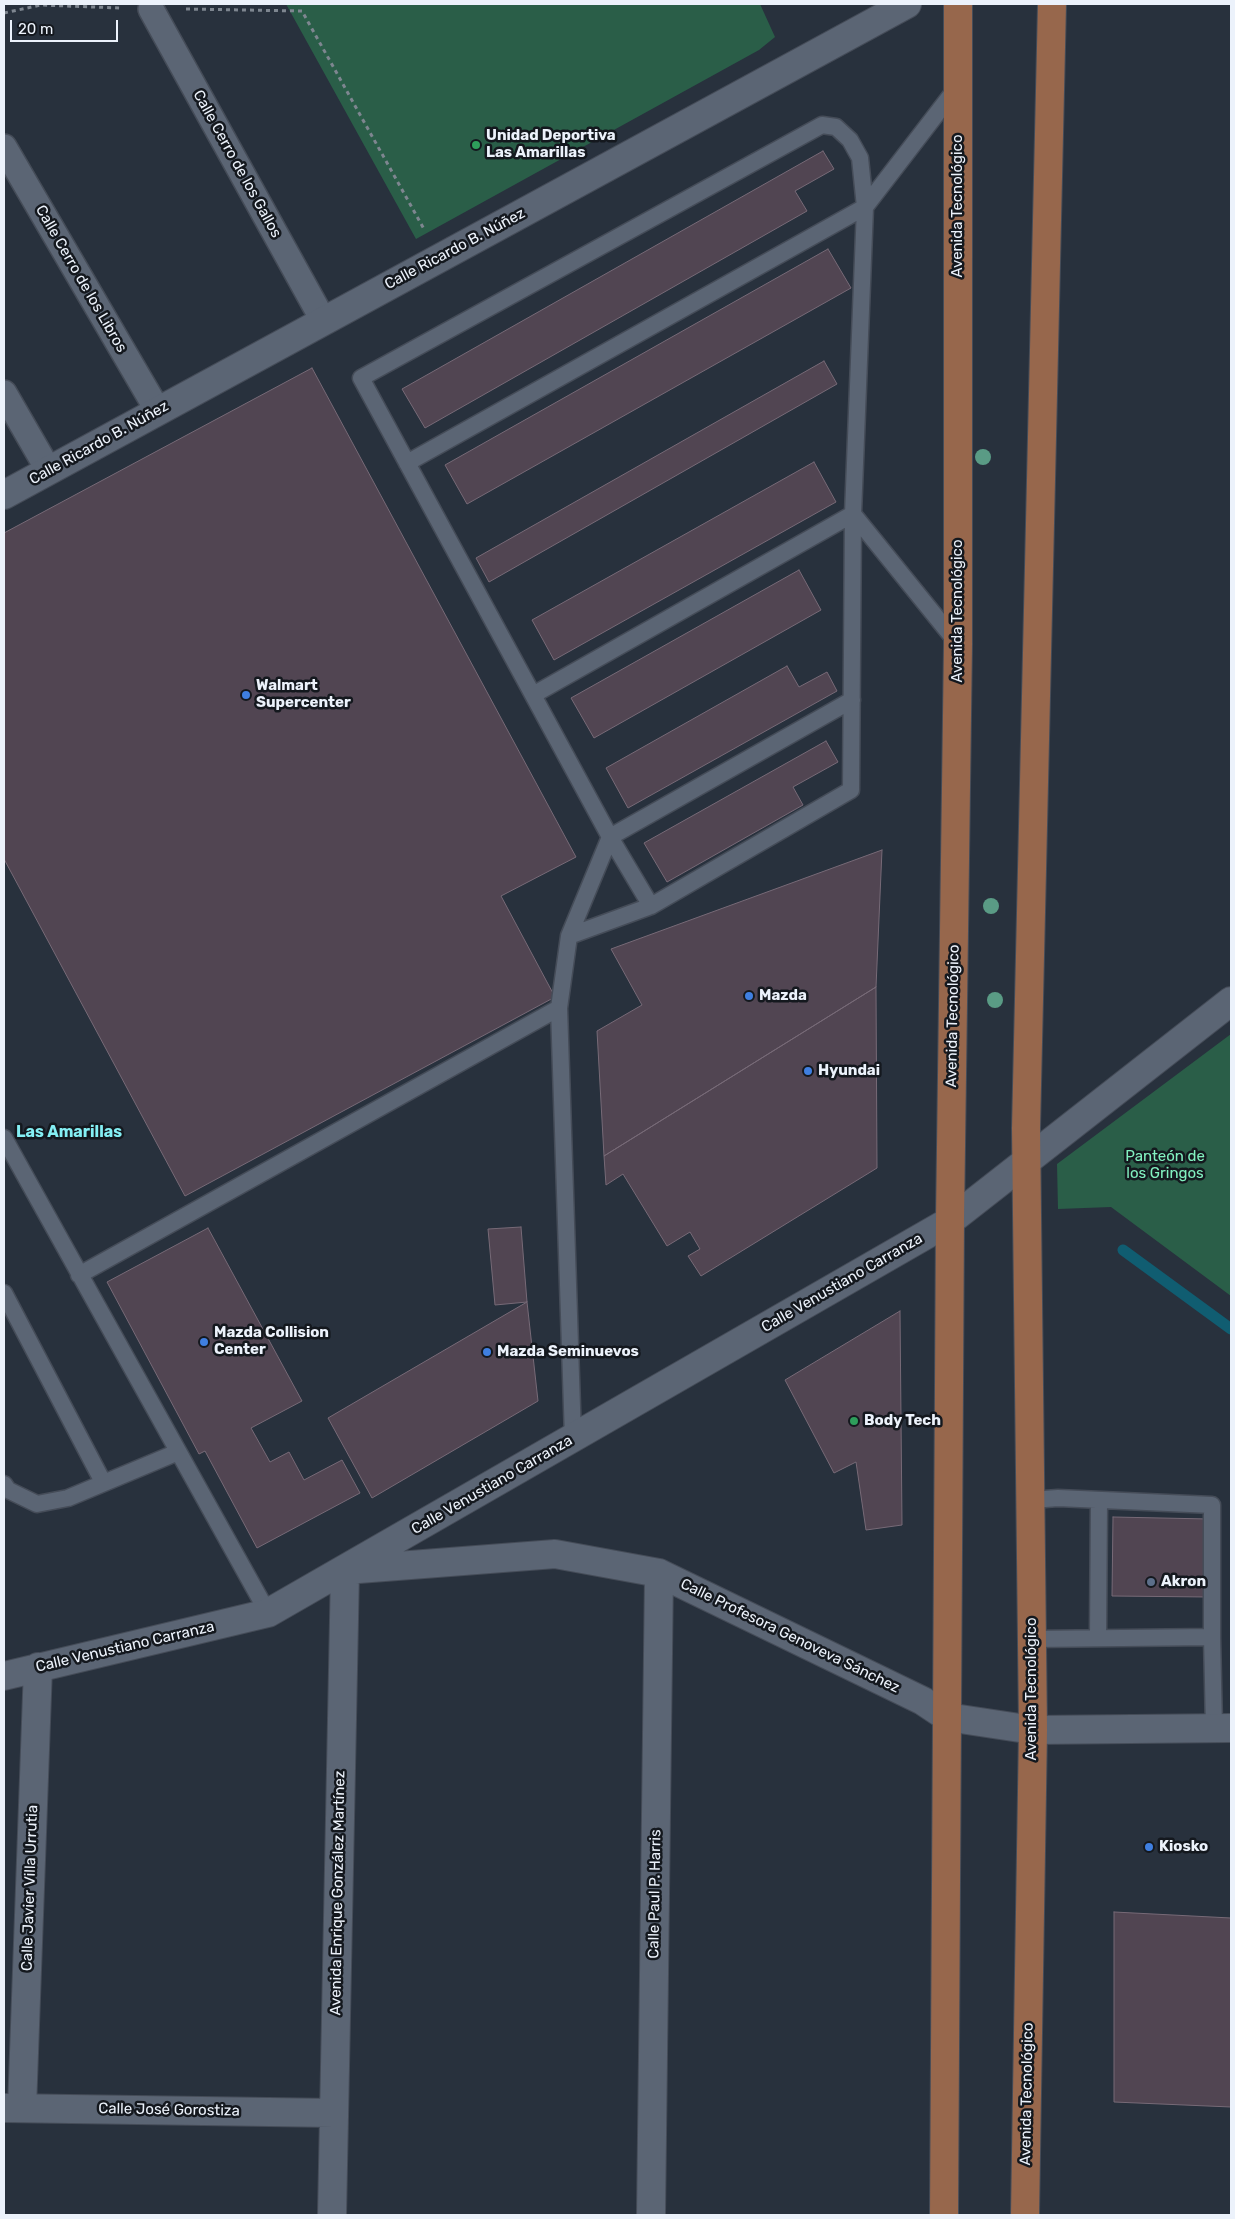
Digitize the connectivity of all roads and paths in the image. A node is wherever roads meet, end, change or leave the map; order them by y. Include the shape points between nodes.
1 (907, 4) edge
2 (958, 4) edge
3 (1052, 4) edge
4 (151, 8) junction
5 (4, 14) edge
6 (958, 86) junction
7 (4, 147) edge
8 (864, 207) junction
9 (440, 256) junction
10 (323, 320) junction
11 (4, 393) edge
12 (158, 411) junction
13 (407, 463) junction
14 (49, 471) junction
15 (4, 495) edge
16 (853, 514) junction
17 (958, 644) junction
18 (533, 695) junction
19 (852, 700) junction
20 (610, 838) junction
21 (651, 906) junction
22 (569, 936) junction
23 (1231, 1001) edge
24 (559, 1008) junction
25 (4, 1138) edge
26 (1027, 1163) junction
27 (950, 1219) junction
28 (80, 1275) junction
29 (4, 1293) edge
30 (573, 1438) junction
31 (178, 1452) junction
32 (103, 1482) junction
33 (4, 1484) edge
34 (1032, 1500) junction
35 (1099, 1501) junction
36 (345, 1570) junction
37 (659, 1573) junction
38 (268, 1613) junction
39 (1212, 1637) junction
40 (1032, 1638) junction
41 (1098, 1638) junction
42 (38, 1667) junction
43 (4, 1676) edge
44 (947, 1717) junction
45 (1223, 1728) edge
46 (1033, 1730) junction
47 (13, 2108) edge
48 (334, 2113) junction
49 (332, 2215) edge
50 (651, 2215) edge
51 (944, 2215) edge
52 (1025, 2215) edge

1 - 9 street, Calle Ricardo B. Núñez
2 - 6 main road, Avenida Tecnológico
3 - 26 main road, Avenida Tecnológico
4 - 5 path via 40,5
4 - 9 path via 302,11
4 - 10 street, Calle Cerro de los Gallos
6 - 8 lane
6 - 17 main road, Avenida Tecnológico
7 - 12 street, Calle Cerro de los Libros
8 - 13 lane
8 - 13 lane via 860,158 850,140 836,127 822,125 361,378
8 - 16 lane
9 - 10 street, Calle Ricardo B. Núñez
10 - 12 street, Calle Ricardo B. Núñez
11 - 14 street
12 - 14 street, Calle Ricardo B. Núñez
13 - 18 lane
14 - 15 street, Calle Ricardo B. Núñez
16 - 17 lane
16 - 18 lane
16 - 19 lane
17 - 27 main road, Avenida Tecnológico
18 - 20 lane
19 - 20 lane
19 - 21 lane via 851,790
20 - 21 lane
20 - 22 lane
21 - 22 lane
22 - 24 lane
23 - 26 street
24 - 28 lane
24 - 30 lane
25 - 28 lane
26 - 27 street, Calle Venustiano Carranza
26 - 34 main road, Avenida Tecnológico
27 - 30 street, Calle Venustiano Carranza
27 - 44 main road, Avenida Tecnológico
28 - 31 lane
29 - 32 lane
30 - 36 street, Calle Venustiano Carranza
31 - 32 lane
31 - 38 lane
32 - 33 lane via 68,1498 37,1504 8,1490
34 - 35 lane
34 - 40 main road, Avenida Tecnológico
35 - 39 lane via 1212,1505
35 - 41 lane
36 - 37 street, Calle Profesora Genoveva Sánchez via 555,1554
36 - 38 street, Calle Venustiano Carranza
36 - 48 street, Avenida Enrique González Martínez
37 - 44 street, Calle Profesora Genoveva Sánchez via 923,1701
37 - 50 street, Calle Paul P. Harris
38 - 42 street, Calle Venustiano Carranza
39 - 41 lane
39 - 45 lane
40 - 41 lane
40 - 46 main road, Avenida Tecnológico
42 - 43 street, Calle Venustiano Carranza
42 - 47 street, Calle Javier Villa Urrutia
44 - 46 street, Calle Profesora Genoveva Sánchez
44 - 51 main road, Avenida Tecnológico
45 - 46 street, Calle Profesora Genoveva Sánchez
46 - 52 main road, Avenida Tecnológico
47 - 48 street, Calle José Gorostiza
48 - 49 street, Avenida Enrique González Martínez

